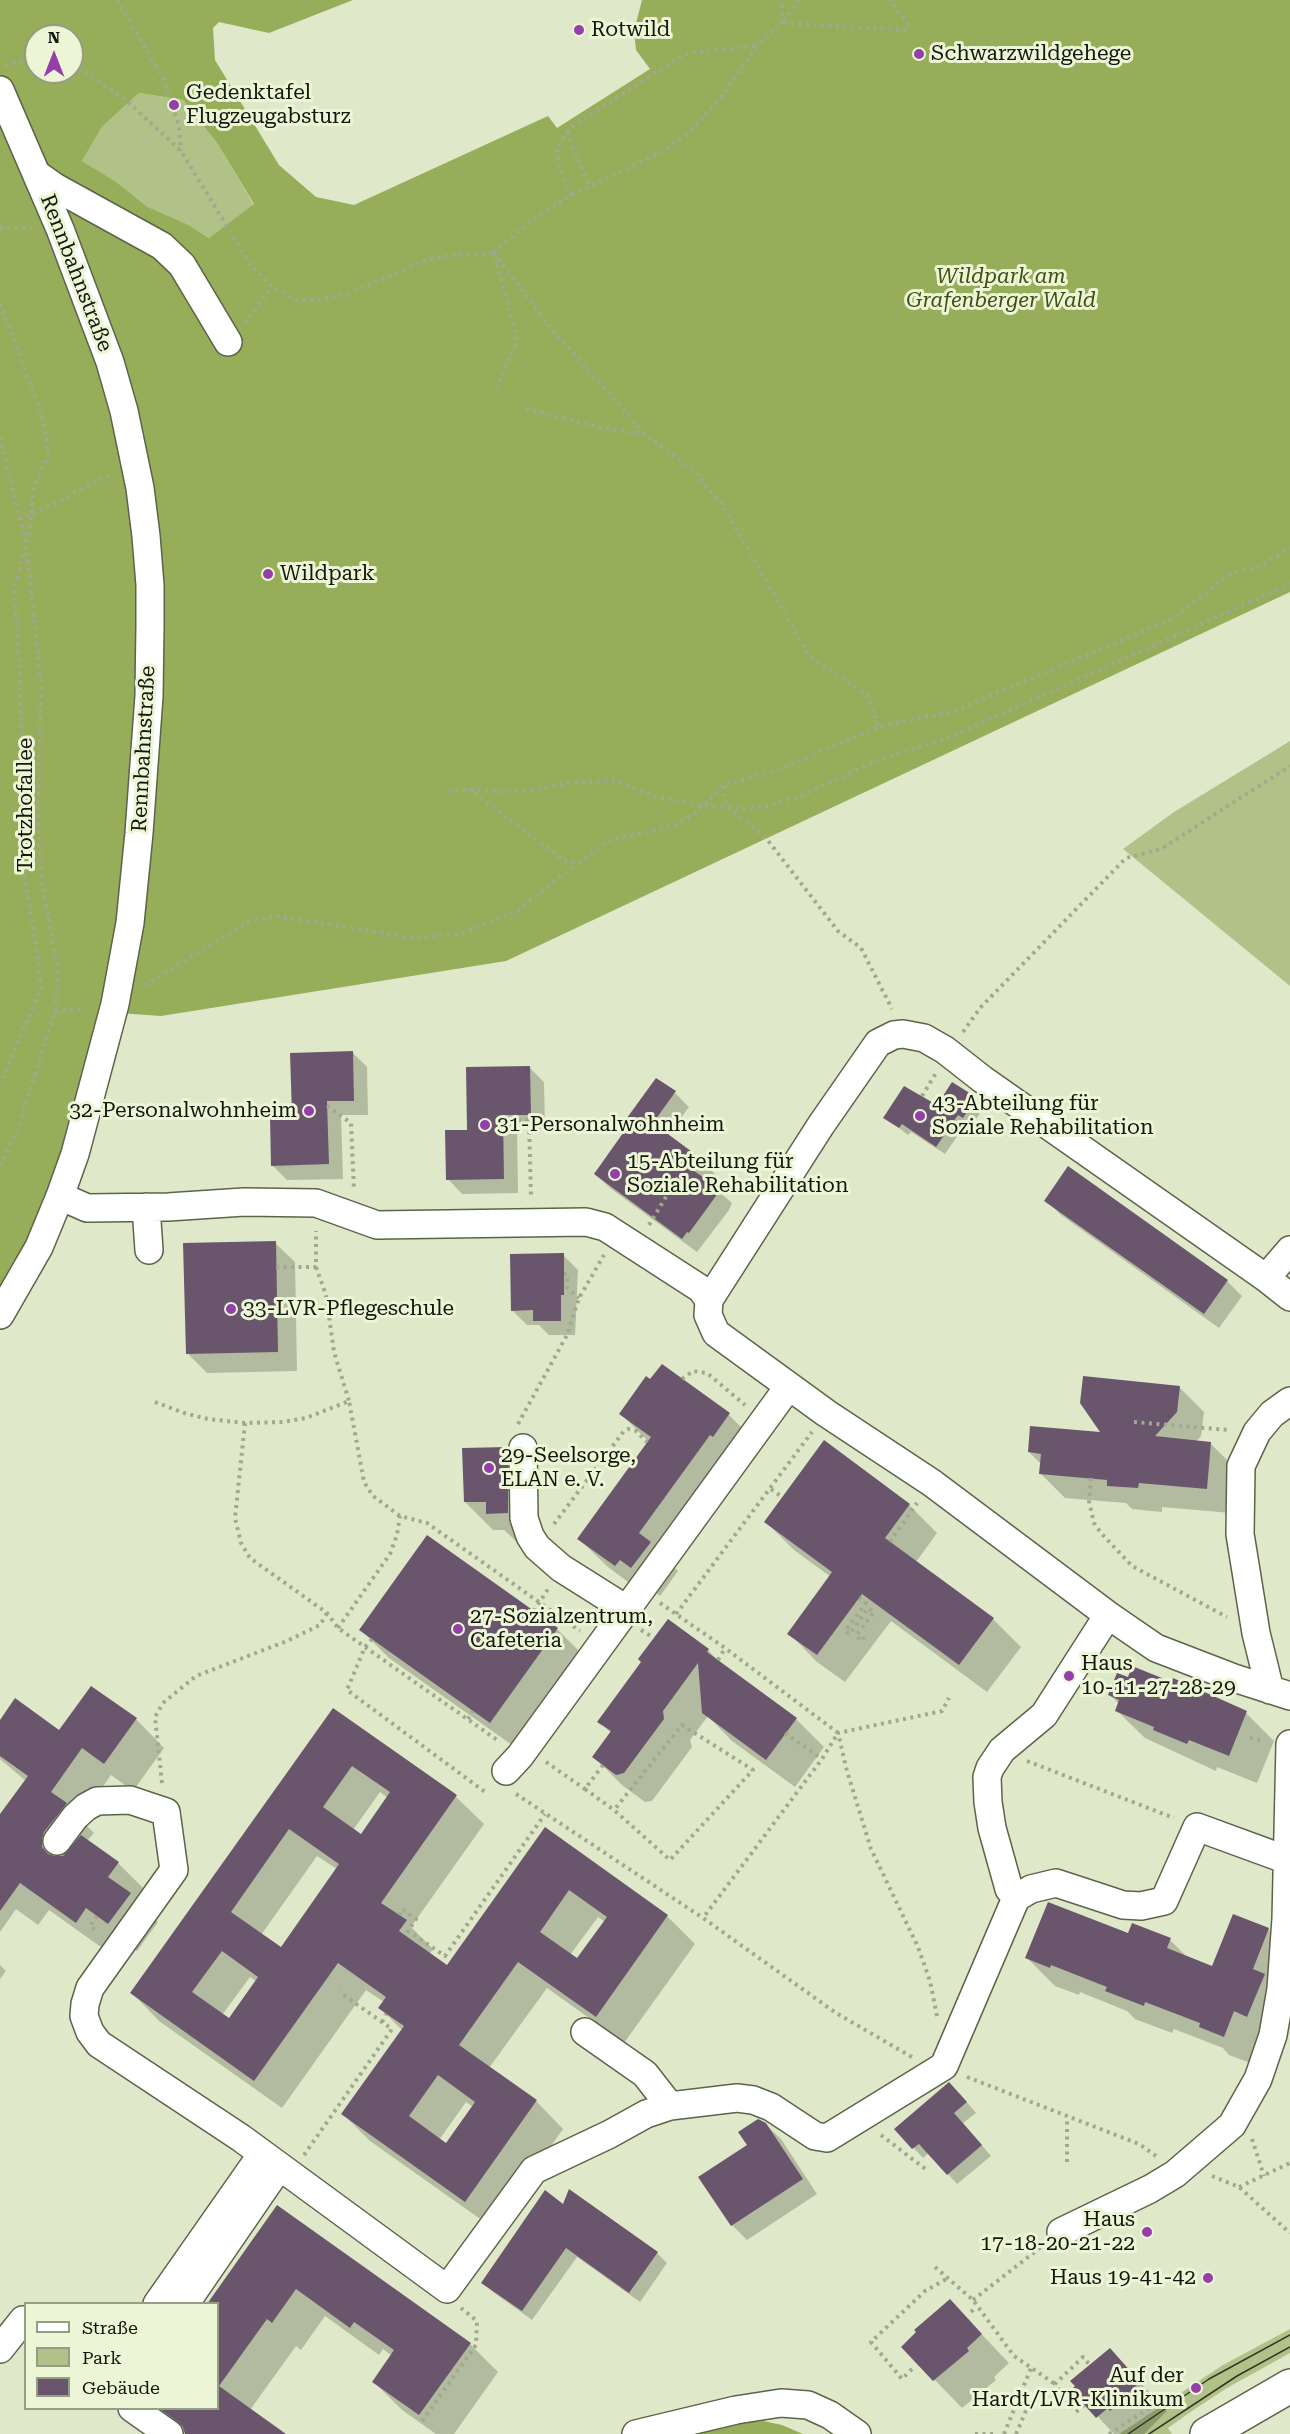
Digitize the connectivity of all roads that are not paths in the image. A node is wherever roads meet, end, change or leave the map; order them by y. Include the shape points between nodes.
1 (0, 90) edge
2 (38, 176) junction
3 (228, 342) road end
4 (60, 1196) junction
5 (146, 1207) junction
6 (148, 1250) dead end
7 (1290, 1250) edge
8 (1266, 1278) junction
9 (1290, 1297) edge
10 (709, 1300) junction
11 (0, 1316) edge
12 (789, 1386) junction
13 (1290, 1401) edge
14 (523, 1448) road end
15 (633, 1599) junction
16 (1108, 1615) junction
17 (1280, 1693) edge
18 (1290, 1744) edge
19 (516, 1766) road end
20 (57, 1841) dead end
21 (1289, 1861) edge
22 (1016, 1898) junction
23 (585, 2032) dead end
24 (670, 2106) junction
25 (277, 2165) junction
26 (1061, 2232) road end
27 (159, 2302) edge
28 (186, 2302) edge
29 (24, 2320) edge
30 (0, 2349) edge
31 (1290, 2385) edge
32 (755, 2407) junction
33 (133, 2410) edge
34 (1212, 2432) edge
35 (169, 2434) edge
36 (636, 2434) edge
37 (824, 2434) edge
38 (857, 2434) edge

1 - 2 street, Rennbahnstraße
2 - 3 street, Rennbahnstraße via 162,246 182,265
2 - 4 street, Rennbahnstraße via 110,362 124,411 146,536 150,585 148,696 130,923 115,1004
4 - 5 street via 87,1208
4 - 11 street, Rennbahnstraße via 39,1247
5 - 6 street
5 - 10 street via 316,1203 377,1226 586,1222 605,1227 627,1240 701,1289
7 - 8 street
8 - 9 street
8 - 10 street via 949,1053 924,1038 903,1034 878,1042
10 - 12 street via 708,1315 716,1333
12 - 15 street
12 - 16 street via 932,1483
13 - 17 street via 1257,1432 1241,1466 1240,1534 1256,1634
14 - 15 street via 524,1518 537,1547 578,1580
15 - 19 street
16 - 17 street via 1156,1648
16 - 22 street via 1044,1715 1002,1750 987,1777 992,1828 1009,1888
18 - 21 street
20 - 25 street via 75,1817 97,1801 130,1800 166,1812 174,1870 90,1988 84,2016 99,2044
21 - 22 street via 1197,1827 1164,1901 1123,1905 1056,1883 1031,1889
21 - 26 street via 1281,1989 1274,2035 1258,2079 1232,2125 1150,2190
22 - 24 street via 939,2068 827,2138 753,2100 737,2098
23 - 24 street via 645,2074
24 - 25 street via 534,2170 447,2289
25 - 27 street
25 - 28 street
29 - 30 street
31 - 34 main road
32 - 36 street
32 - 37 street via 785,2412
32 - 38 street via 781,2403 808,2405
33 - 35 street

